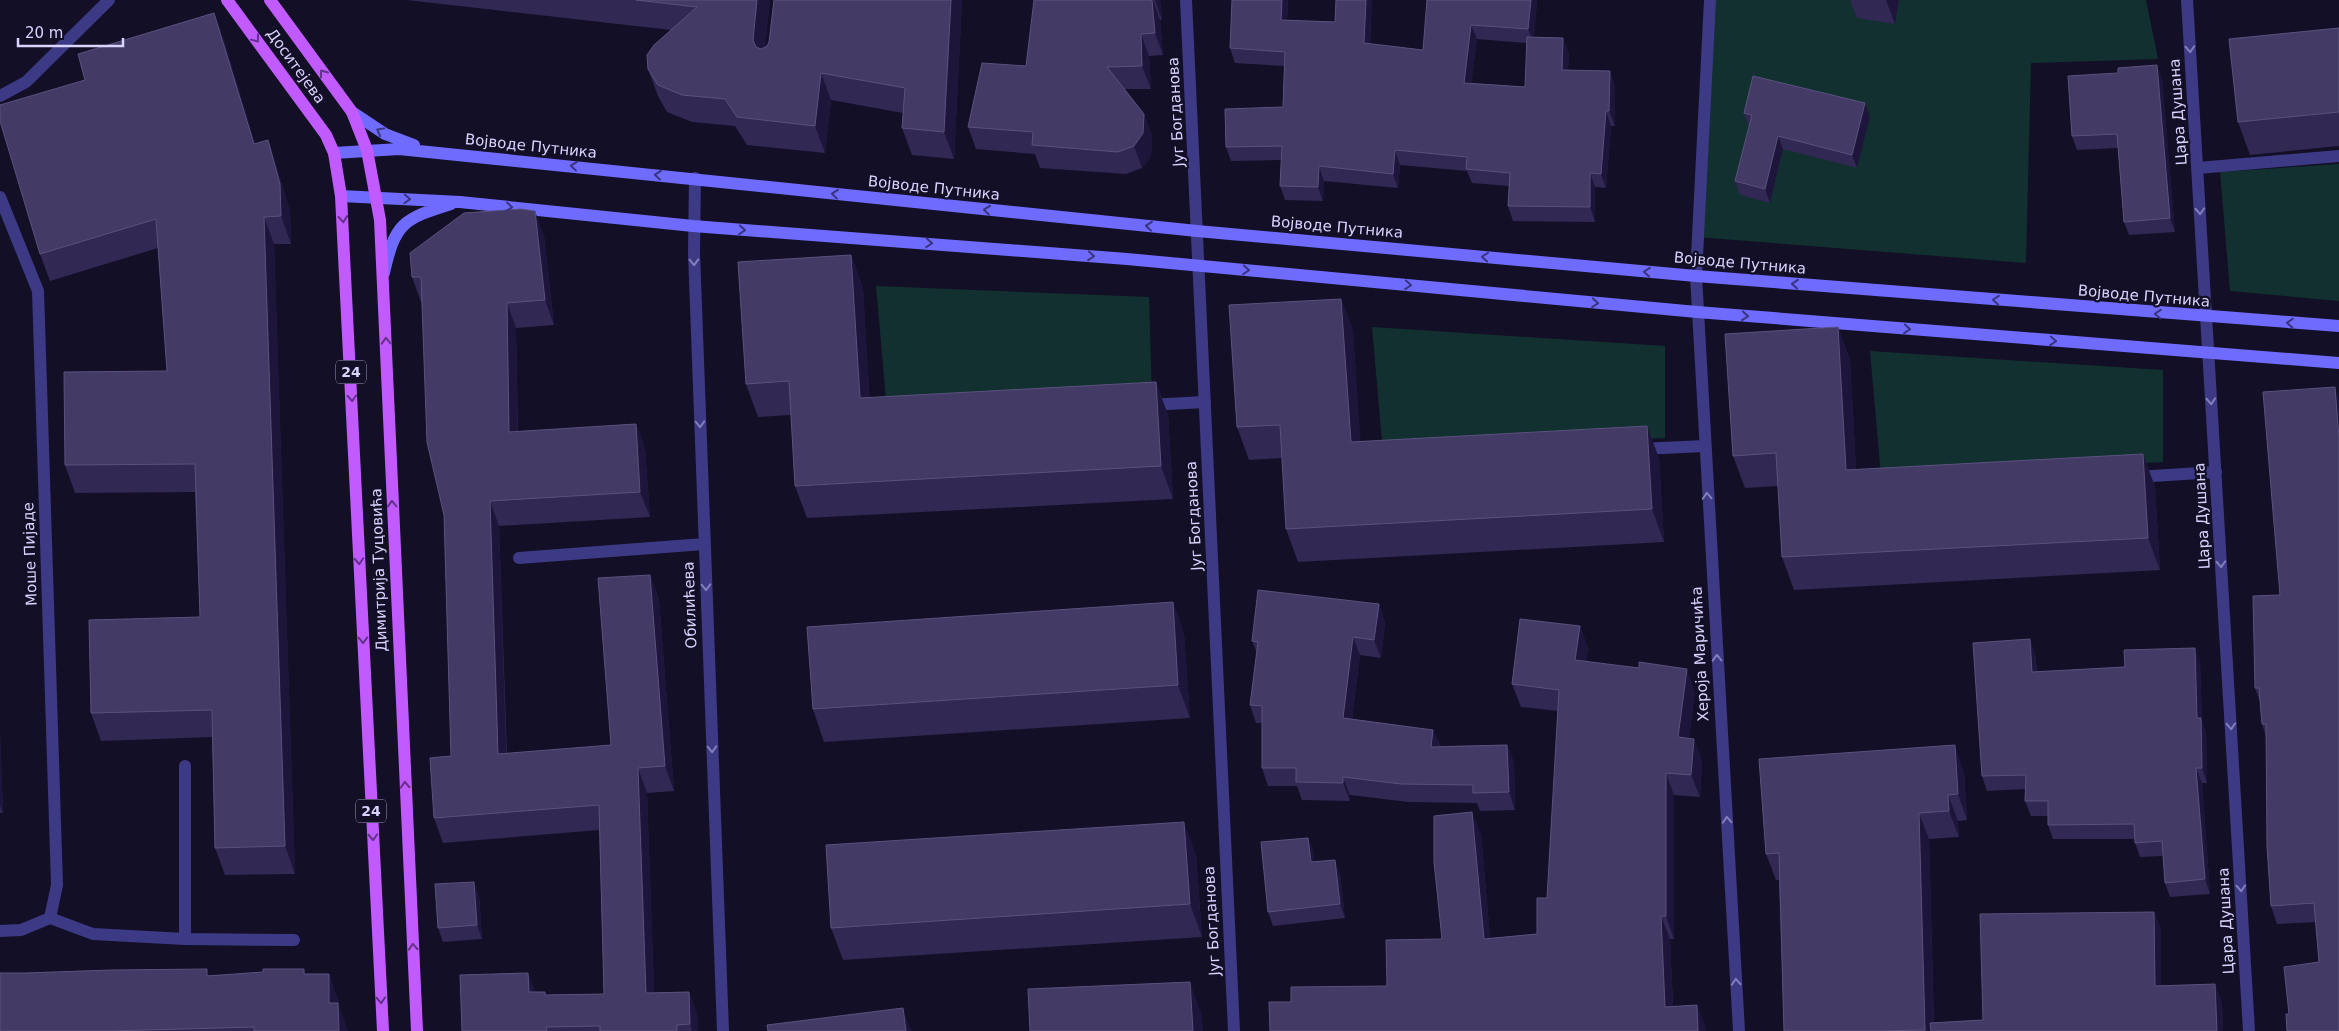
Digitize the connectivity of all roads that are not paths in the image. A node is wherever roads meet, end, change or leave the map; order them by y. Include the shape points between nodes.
1 (109, 0) edge
2 (227, 0) edge
3 (270, 0) edge
4 (1186, 0) edge
5 (1710, 0) edge
6 (2187, 0) edge
7 (0, 96) edge
8 (352, 112) junction
9 (367, 150) junction
10 (334, 153) junction
11 (443, 153) junction
12 (2339, 156) edge
13 (2198, 168) junction
14 (694, 178) junction
15 (341, 196) junction
16 (0, 197) edge
17 (376, 198) junction
18 (460, 202) junction
19 (693, 226) junction
20 (1197, 231) junction
21 (1198, 265) junction
22 (384, 275) junction
23 (1696, 276) junction
24 (1697, 312) junction
25 (2206, 318) junction
26 (2339, 326) edge
27 (2209, 353) junction
28 (2339, 363) edge
29 (1205, 402) junction
30 (1135, 406) edge
31 (1705, 446) junction
32 (1626, 450) edge
33 (2216, 472) junction
34 (2118, 478) edge
35 (704, 544) junction
36 (519, 558) dead end
37 (185, 766) dead end
38 (50, 918) junction
39 (0, 931) edge
40 (185, 939) junction
41 (294, 940) dead end
42 (383, 1031) edge
43 (417, 1031) edge
44 (723, 1031) edge
45 (1234, 1031) edge
46 (1739, 1031) edge
47 (2249, 1031) edge

1 - 7 street via 26,82
2 -> 10 main road, Доситејева / 24 via 326,135
8 -> 3 main road, Доситејева / 24
4 - 20 street, Југ Богданова
5 - 23 street, Хероја Маричића
6 -> 13 street, Цара Душана
8 - 9 main road, Димитрија Туцовића / 24
11 -> 8 main road via 398,141
9 - 10 main road, Војводе Путника
9 - 11 main road, Војводе Путника
9 - 17 main road, Димитрија Туцовића / 24
10 - 15 main road, Димитрија Туцовића / 24
14 -> 11 main road, Војводе Путника
12 - 13 street
13 -> 25 street, Цара Душана
14 - 19 street, Обилићева
20 -> 14 main road, Војводе Путника
15 - 17 main road
15 -> 42 main road, Димитрија Туцовића / 24
16 - 38 street, Моше Пијаде via 38,291 57,885
17 -> 18 main road
17 - 22 main road, Димитрија Туцовића / 24
18 -> 19 main road
18 - 22 main road via 419,214 407,222 391,243
19 -> 21 main road
19 -> 35 street, Обилићева
20 - 21 street, Југ Богданова
23 -> 20 main road, Војводе Путника
21 -> 24 main road
21 - 29 street, Југ Богданова
43 -> 22 main road, Димитрија Туцовића / 24
23 - 24 street, Хероја Маричића
25 -> 23 main road, Војводе Путника
24 -> 27 main road
24 - 31 street, Хероја Маричића
26 -> 25 main road, Војводе Путника
25 - 27 street, Цара Душана
27 - 28 main road
27 -> 33 street, Цара Душана
29 - 30 street
29 - 45 street, Југ Богданова
31 - 32 street
46 -> 31 street, Хероја Маричића
33 - 34 street
33 -> 47 street, Цара Душана
35 - 36 street
35 -> 44 street, Обилићева
37 - 40 street
38 - 39 street via 21,930
38 - 40 street via 93,934
40 - 41 street

